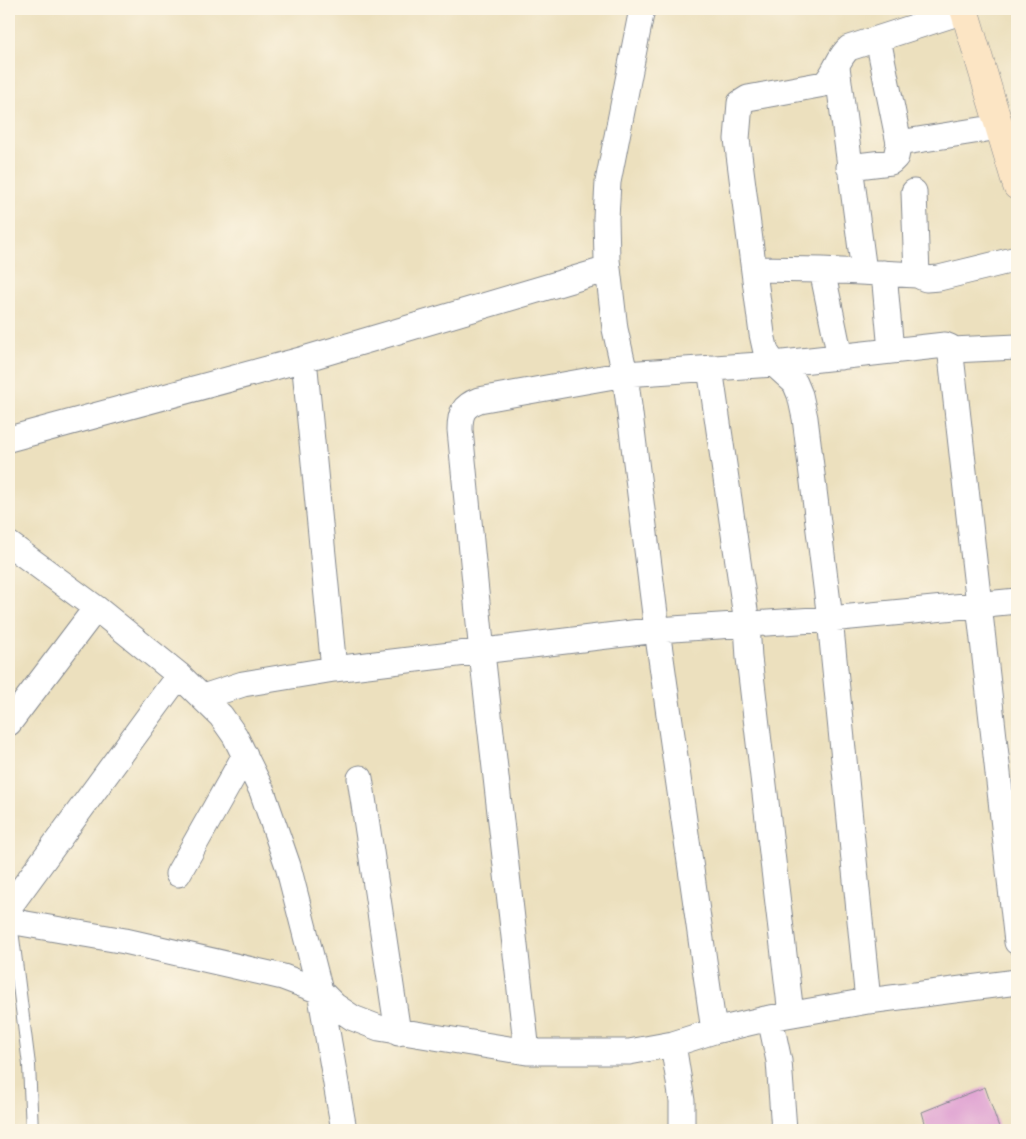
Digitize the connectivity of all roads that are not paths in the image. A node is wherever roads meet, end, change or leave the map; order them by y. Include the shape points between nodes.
1 (642, 9) edge
2 (964, 10) edge
3 (878, 39) junction
4 (837, 67) junction
5 (1000, 128) junction
6 (899, 143) junction
7 (849, 167) junction
8 (1017, 186) edge
9 (914, 192) dead end
10 (1017, 259) edge
11 (608, 269) junction
12 (754, 269) junction
13 (822, 270) junction
14 (874, 272) junction
15 (917, 274) junction
16 (1017, 347) edge
17 (952, 350) junction
18 (891, 351) junction
19 (840, 356) junction
20 (304, 360) junction
21 (774, 364) junction
22 (710, 368) junction
23 (625, 374) junction
24 (9, 439) edge
25 (9, 544) edge
26 (1017, 601) edge
27 (979, 605) junction
28 (96, 608) junction
29 (830, 619) junction
30 (747, 624) junction
31 (657, 630) junction
32 (482, 653) junction
33 (334, 669) junction
34 (179, 675) junction
35 (203, 697) junction
36 (9, 723) edge
37 (245, 755) junction
38 (360, 778) dead end
39 (178, 874) dead end
40 (10, 916) edge
41 (1017, 942) edge
42 (1017, 982) edge
43 (320, 991) junction
44 (868, 1001) junction
45 (781, 1016) junction
46 (714, 1031) junction
47 (398, 1033) junction
48 (674, 1044) junction
49 (527, 1052) junction
50 (32, 1130) edge
51 (344, 1130) edge
52 (682, 1130) edge
53 (784, 1130) edge

1 - 11 street via 608,182
2 - 3 street
2 - 5 street
3 - 4 street via 849,48 841,55
3 - 6 street
4 - 7 street
4 - 12 street via 824,84 795,91 758,94 740,103 737,139
5 - 6 street
5 - 8 street
6 - 7 street via 896,157 891,162
7 - 14 street
9 - 15 street
10 - 15 street via 939,278 926,279
11 - 20 street
11 - 23 street via 615,329
12 - 13 street
12 - 21 street via 762,334 766,352
13 - 14 street
13 - 19 street
14 - 15 street
14 - 18 street
16 - 17 street
17 - 18 street via 945,345
17 - 27 street
18 - 19 street
19 - 21 street
20 - 24 street
20 - 33 street
21 - 22 street
21 - 29 street via 795,383 800,395 809,443
22 - 23 street
22 - 30 street
23 - 31 street
23 - 32 street via 479,400 468,404 460,414
25 - 28 street
26 - 27 street
27 - 29 street
27 - 41 street
28 - 34 street
28 - 36 street
29 - 30 street
29 - 44 street
30 - 31 street
30 - 45 street
31 - 32 street
31 - 46 street
32 - 33 street
32 - 49 street
33 - 35 street via 243,684
34 - 35 street
34 - 40 street
35 - 37 street via 221,716
37 - 39 street
37 - 43 street via 265,798 288,866
38 - 47 street
40 - 43 street via 283,977
40 - 50 lane via 29,1065
42 - 44 street
43 - 47 street via 354,1018
43 - 51 street
44 - 45 street
45 - 46 street
45 - 53 street
46 - 48 street
47 - 49 street
48 - 49 street via 629,1052
48 - 52 street via 681,1091

